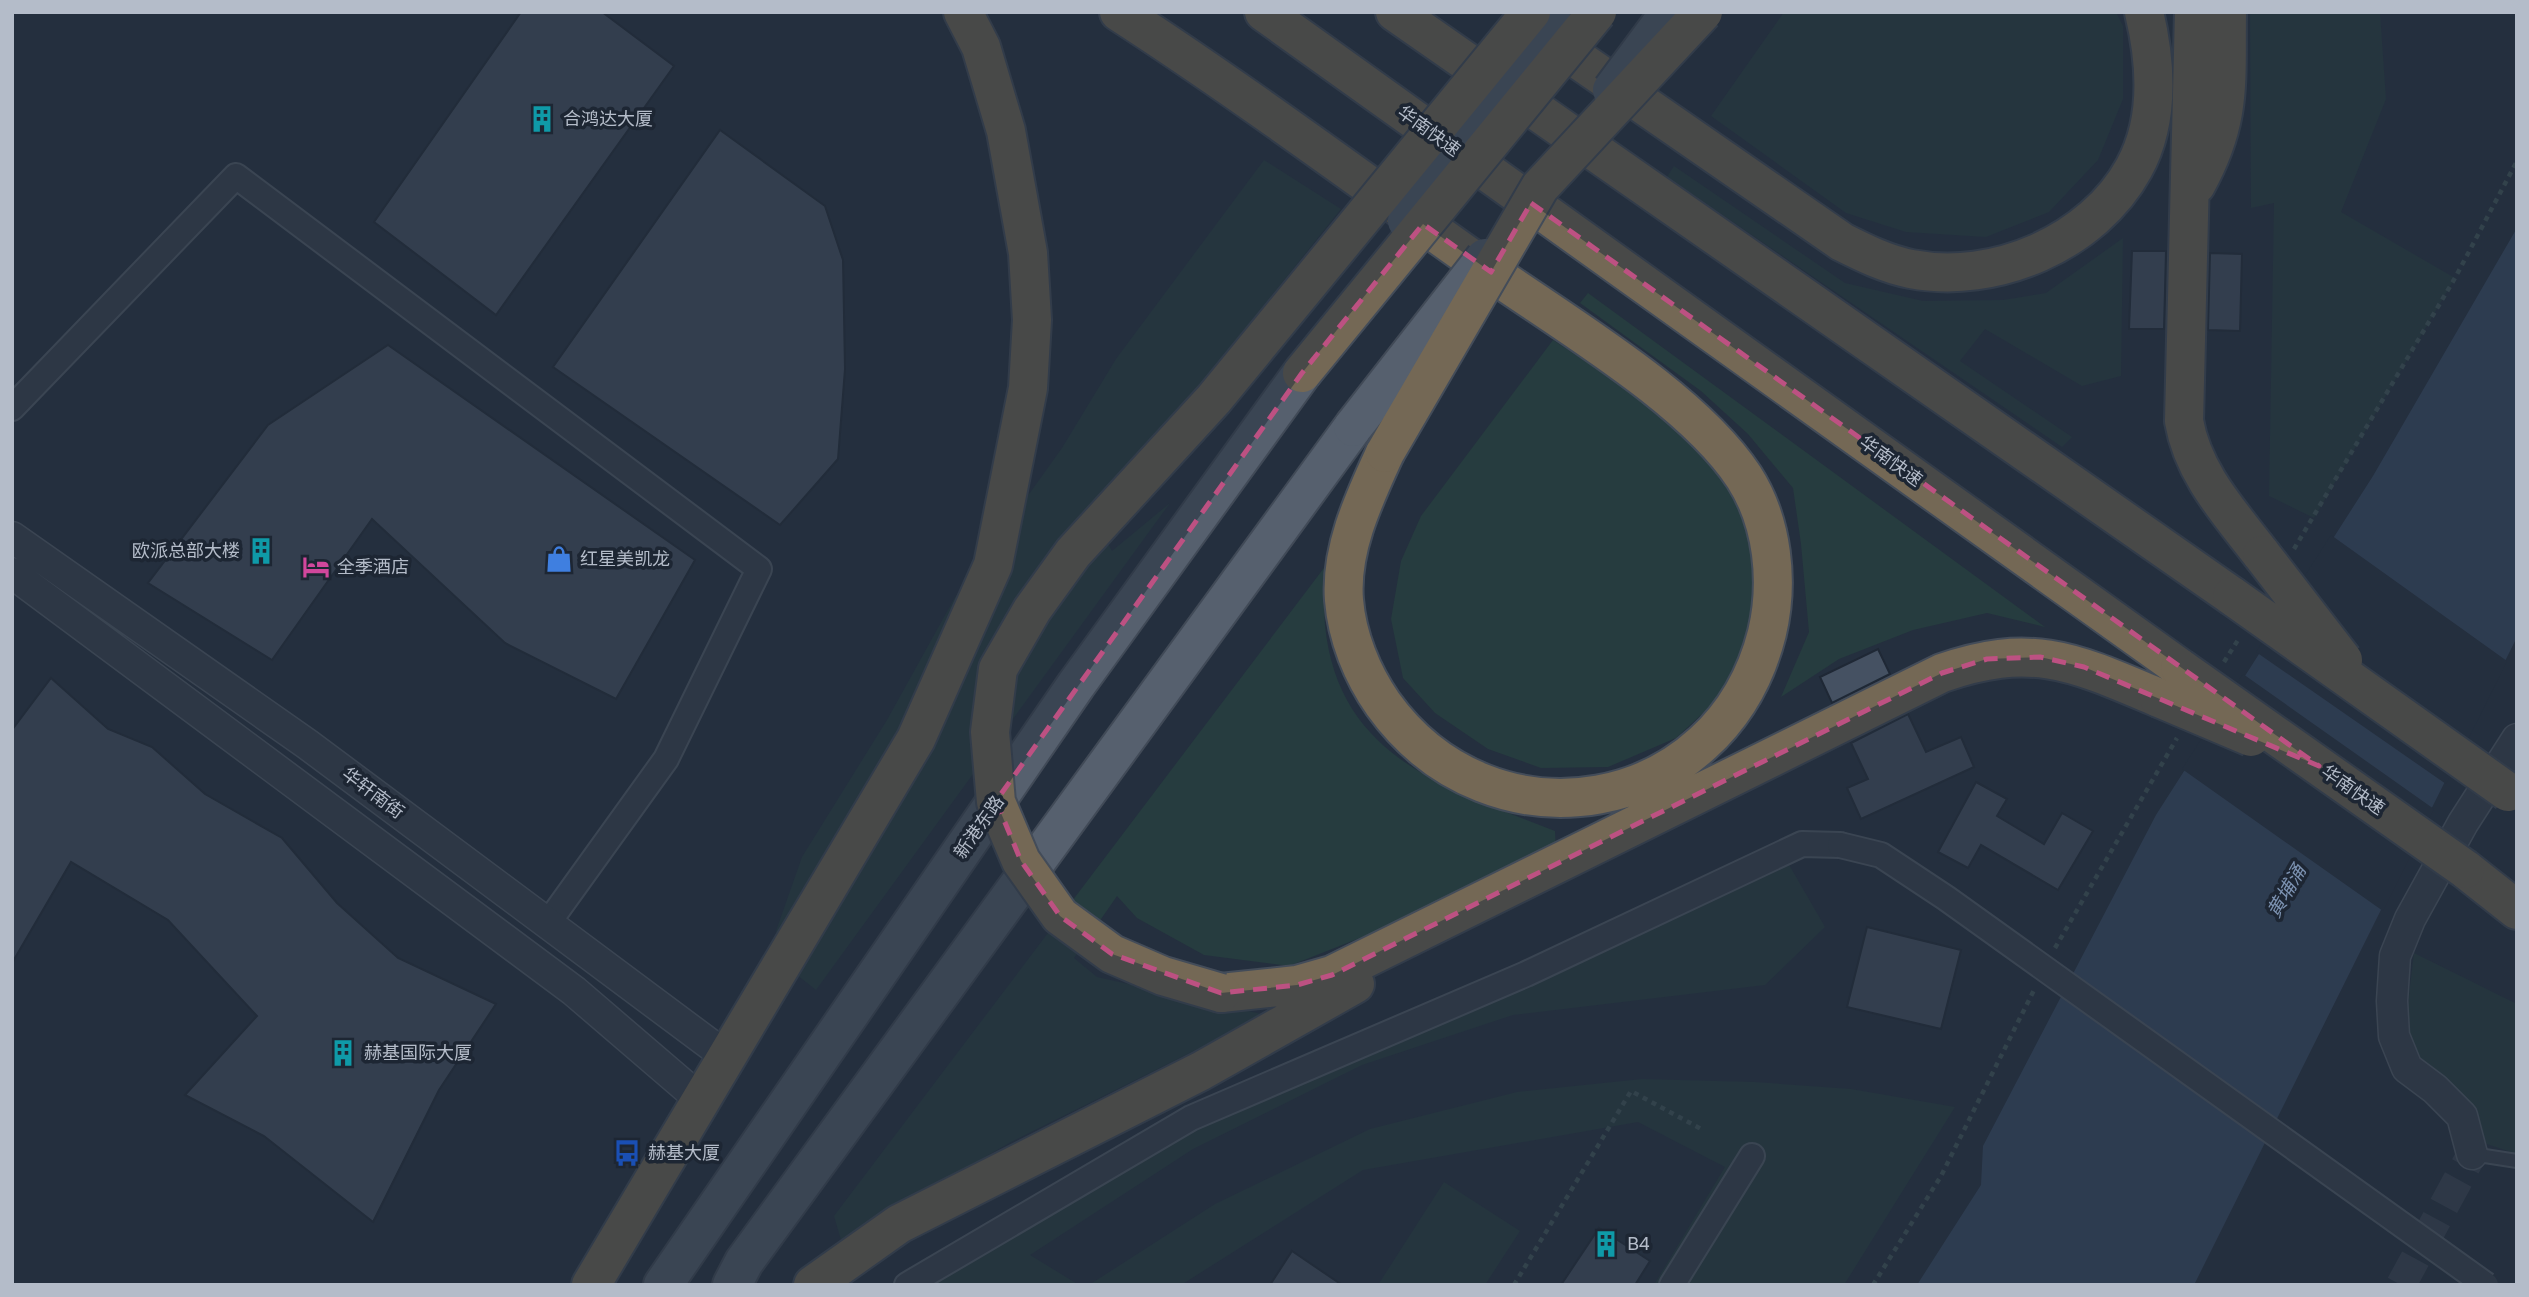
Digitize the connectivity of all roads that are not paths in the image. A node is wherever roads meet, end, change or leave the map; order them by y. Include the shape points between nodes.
1 (963, 12) edge
2 (1119, 12) edge
3 (1264, 12) edge
4 (1395, 12) edge
5 (1510, 12) edge
6 (1531, 12) edge
7 (1551, 12) edge
8 (1597, 12) edge
9 (1670, 12) edge
10 (1703, 12) edge
11 (2144, 12) edge
12 (2194, 12) edge
13 (2227, 12) edge
14 (1540, 187) junction
15 (2190, 196) junction
16 (1302, 373) junction
17 (12, 408) edge
18 (12, 537) edge
19 (12, 573) edge
20 (2170, 683) junction
21 (2368, 692) junction
22 (2517, 739) edge
23 (2512, 795) edge
24 (1635, 827) junction
25 (2517, 910) edge
26 (548, 923) junction
27 (727, 1057) junction
28 (701, 1100) junction
29 (2472, 1154) joint
30 (1752, 1156) dead end
31 (2517, 1161) edge
32 (591, 1285) edge
33 (663, 1285) edge
34 (732, 1285) edge
35 (813, 1285) edge
36 (907, 1285) edge
37 (1672, 1285) edge
38 (2486, 1285) edge

1 - 27 highway via 981,47 1006,131 1028,253 1031,307 1028,388 993,565 916,739
2 - 14 highway, bridge via 1621,363 1714,439 1745,478 1764,520 1773,564 1772,613 1739,704 1706,744 1656,777 1610,794 1575,799 1497,790 1427,753 1398,726 1374,692 1354,650 1344,598 1359,509 1385,453
3 - 20 highway, 华南快速
4 - 21 highway, bridge
5 - 11 highway via 1842,242 1876,259 1948,273 1990,269 2026,258 2065,239 2104,210 2135,167 2149,125 2154,82
6 - 24 highway, bridge via 1222,390 1073,553 1032,610 998,669 990,732 996,802 1021,861 1060,916 1112,954 1163,976 1222,993 1297,985 1332,975
7 - 16 main road, 新港东路, bridge
8 - 16 highway, bridge
9 - 14 main road, bridge
10 - 14 highway, bridge
12 - 15 highway
13 - 15 highway via 2226,109 2221,134
14 - 34 main road, bridge via 1353,427 744,1262
15 - 21 highway, bridge via 2187,438 2212,490
16 - 33 main road, 新港东路 via 1076,685
17 - 26 street via 236,176 759,569 666,759
18 - 26 street, 华轩南街 via 307,744
19 - 28 street via 574,991
20 - 24 highway via 2040,657 1987,659 1942,673
20 - 25 highway, 华南快速, bridge via 2319,766
21 - 23 highway, bridge
22 - 29 street via 2463,823 2395,956 2394,1036 2407,1068 2462,1116
24 - 35 highway via 1201,1071 899,1224
26 - 27 street, 华轩南街
27 - 28 highway
28 - 32 highway
29 - 31 lane
30 - 37 street
36 - 38 street, bridge via 1191,1118 1526,974 1802,844 1840,845 1881,855

